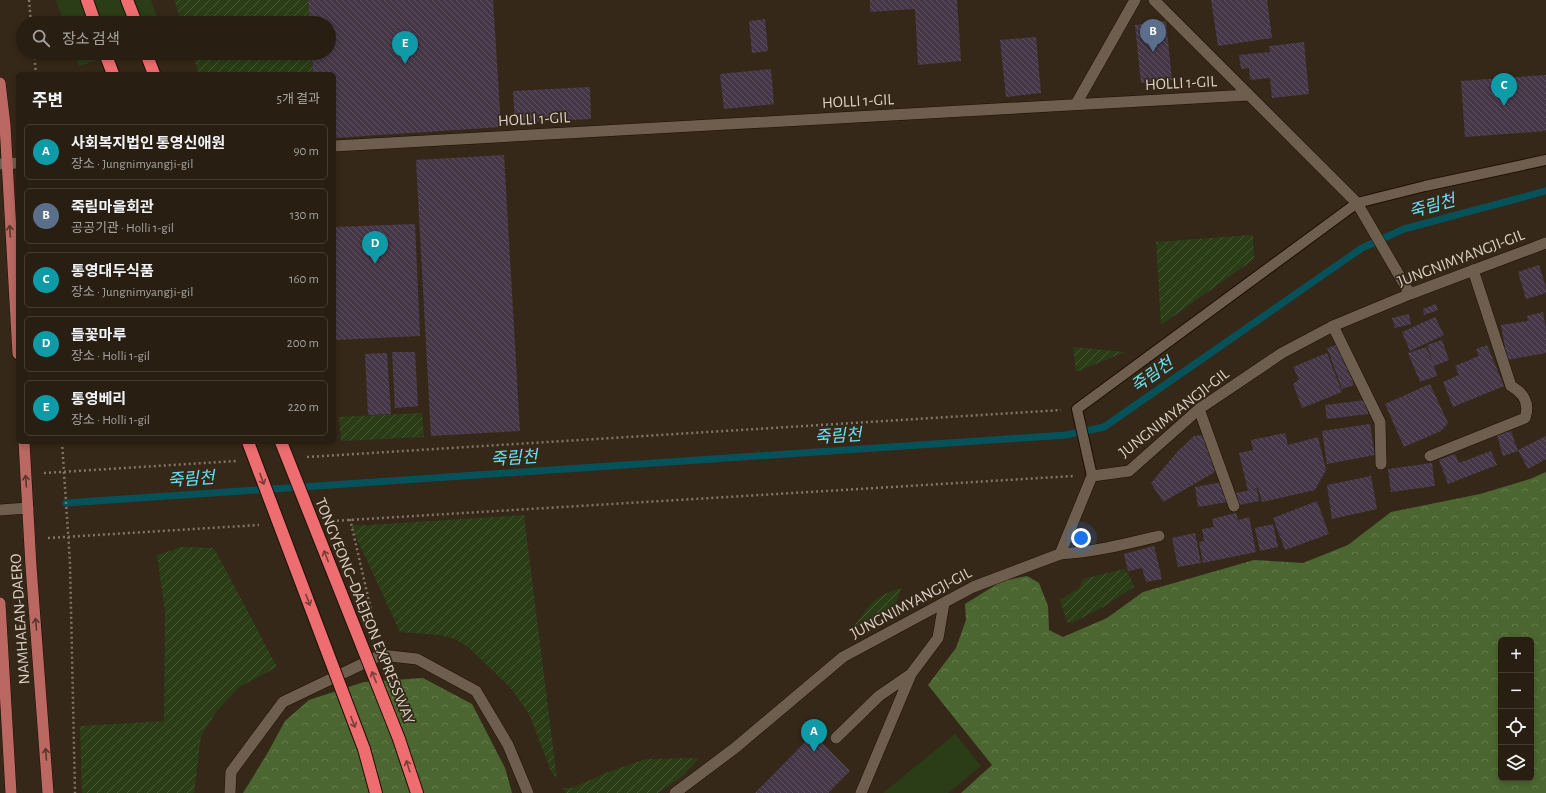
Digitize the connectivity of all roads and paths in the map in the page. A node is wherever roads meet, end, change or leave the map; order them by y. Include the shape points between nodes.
1 (29, 0) edge
2 (87, 0) edge
3 (127, 0) edge
4 (1135, 0) edge
5 (1154, 0) edge
6 (30, 16) edge
7 (93, 16) edge
8 (133, 16) edge
9 (35, 60) edge
10 (108, 60) edge
11 (149, 60) edge
12 (36, 72) edge
13 (112, 72) edge
14 (153, 72) edge
15 (0, 83) edge
16 (1249, 95) junction
17 (1076, 104) junction
18 (336, 146) edge
19 (1546, 160) edge
20 (16, 163) edge
21 (3, 164) edge
22 (1357, 203) junction
23 (1546, 243) edge
24 (1474, 270) junction
25 (1410, 294) junction
26 (1333, 326) junction
27 (16, 329) edge
28 (1077, 409) junction
29 (1199, 409) junction
30 (24, 444) edge
31 (62, 444) edge
32 (249, 444) edge
33 (282, 444) edge
34 (1430, 456) dead end
35 (303, 457) dead end
36 (239, 461) dead end
37 (1381, 464) dead end
38 (64, 472) junction
39 (26, 474) junction
40 (1092, 476) junction
41 (1234, 506) dead end
42 (28, 508) junction
43 (0, 510) edge
44 (350, 519) junction
45 (327, 521) dead end
46 (264, 525) dead end
47 (1160, 536) dead end
48 (68, 537) junction
49 (30, 540) junction
50 (1060, 554) junction
51 (0, 603) edge
52 (944, 603) junction
53 (372, 617) dead end
54 (911, 674) junction
55 (836, 738) dead end
56 (11, 793) edge
57 (48, 793) edge
58 (75, 793) edge
59 (230, 793) edge
60 (376, 793) edge
61 (417, 793) edge
62 (528, 793) edge
63 (675, 793) edge
64 (861, 793) edge

1 - 6 path
2 - 7 highway
3 - 8 highway
4 - 17 street
5 - 16 street, HOLLI 1-GIL
9 - 12 path
10 - 13 highway
11 - 14 highway
15 - 21 main road via 5,125
16 - 17 street, HOLLI 1-GIL
16 - 22 street
17 - 18 street, HOLLI 1-GIL
19 - 22 lane
20 - 21 street
27 -> 21 main road
22 - 25 street
22 - 28 lane
23 - 24 street, JUNGNIMYANGJI-GIL
24 - 25 street, JUNGNIMYANGJI-GIL
24 - 34 street via 1511,386 1525,399 1528,410 1525,418
25 - 26 street, JUNGNIMYANGJI-GIL
26 - 29 street, JUNGNIMYANGJI-GIL via 1282,353
26 - 37 street via 1380,422
28 - 35 path
28 - 40 lane
29 - 40 street, JUNGNIMYANGJI-GIL via 1129,471
29 - 41 street
30 - 39 main road, NAMHAEAN-DAERO
31 - 38 path
32 -> 60 highway, bridge via 364,749
61 -> 33 highway, TONGYEONG–DAEJEON EXPRESSWAY, bridge via 399,739
36 - 38 path
38 - 39 path
38 - 48 path
42 -> 39 main road, NAMHAEAN-DAERO
40 - 44 path
40 - 50 street
42 - 43 street
42 - 49 main road, NAMHAEAN-DAERO
44 - 45 path
44 - 53 path
46 - 48 path
47 - 50 street, JUNGNIMYANGJI-GIL via 1112,548
48 - 49 path
48 - 58 path
57 -> 49 main road, NAMHAEAN-DAERO
50 - 52 street, JUNGNIMYANGJI-GIL via 974,587
51 - 56 main road, NAMHAEAN-DAERO
52 - 54 street via 938,638
52 - 63 street, JUNGNIMYANGJI-GIL via 843,657 735,748
54 - 55 street via 879,696
54 - 64 street
59 - 62 street via 231,772 282,702 381,655 417,659 476,691 508,745

